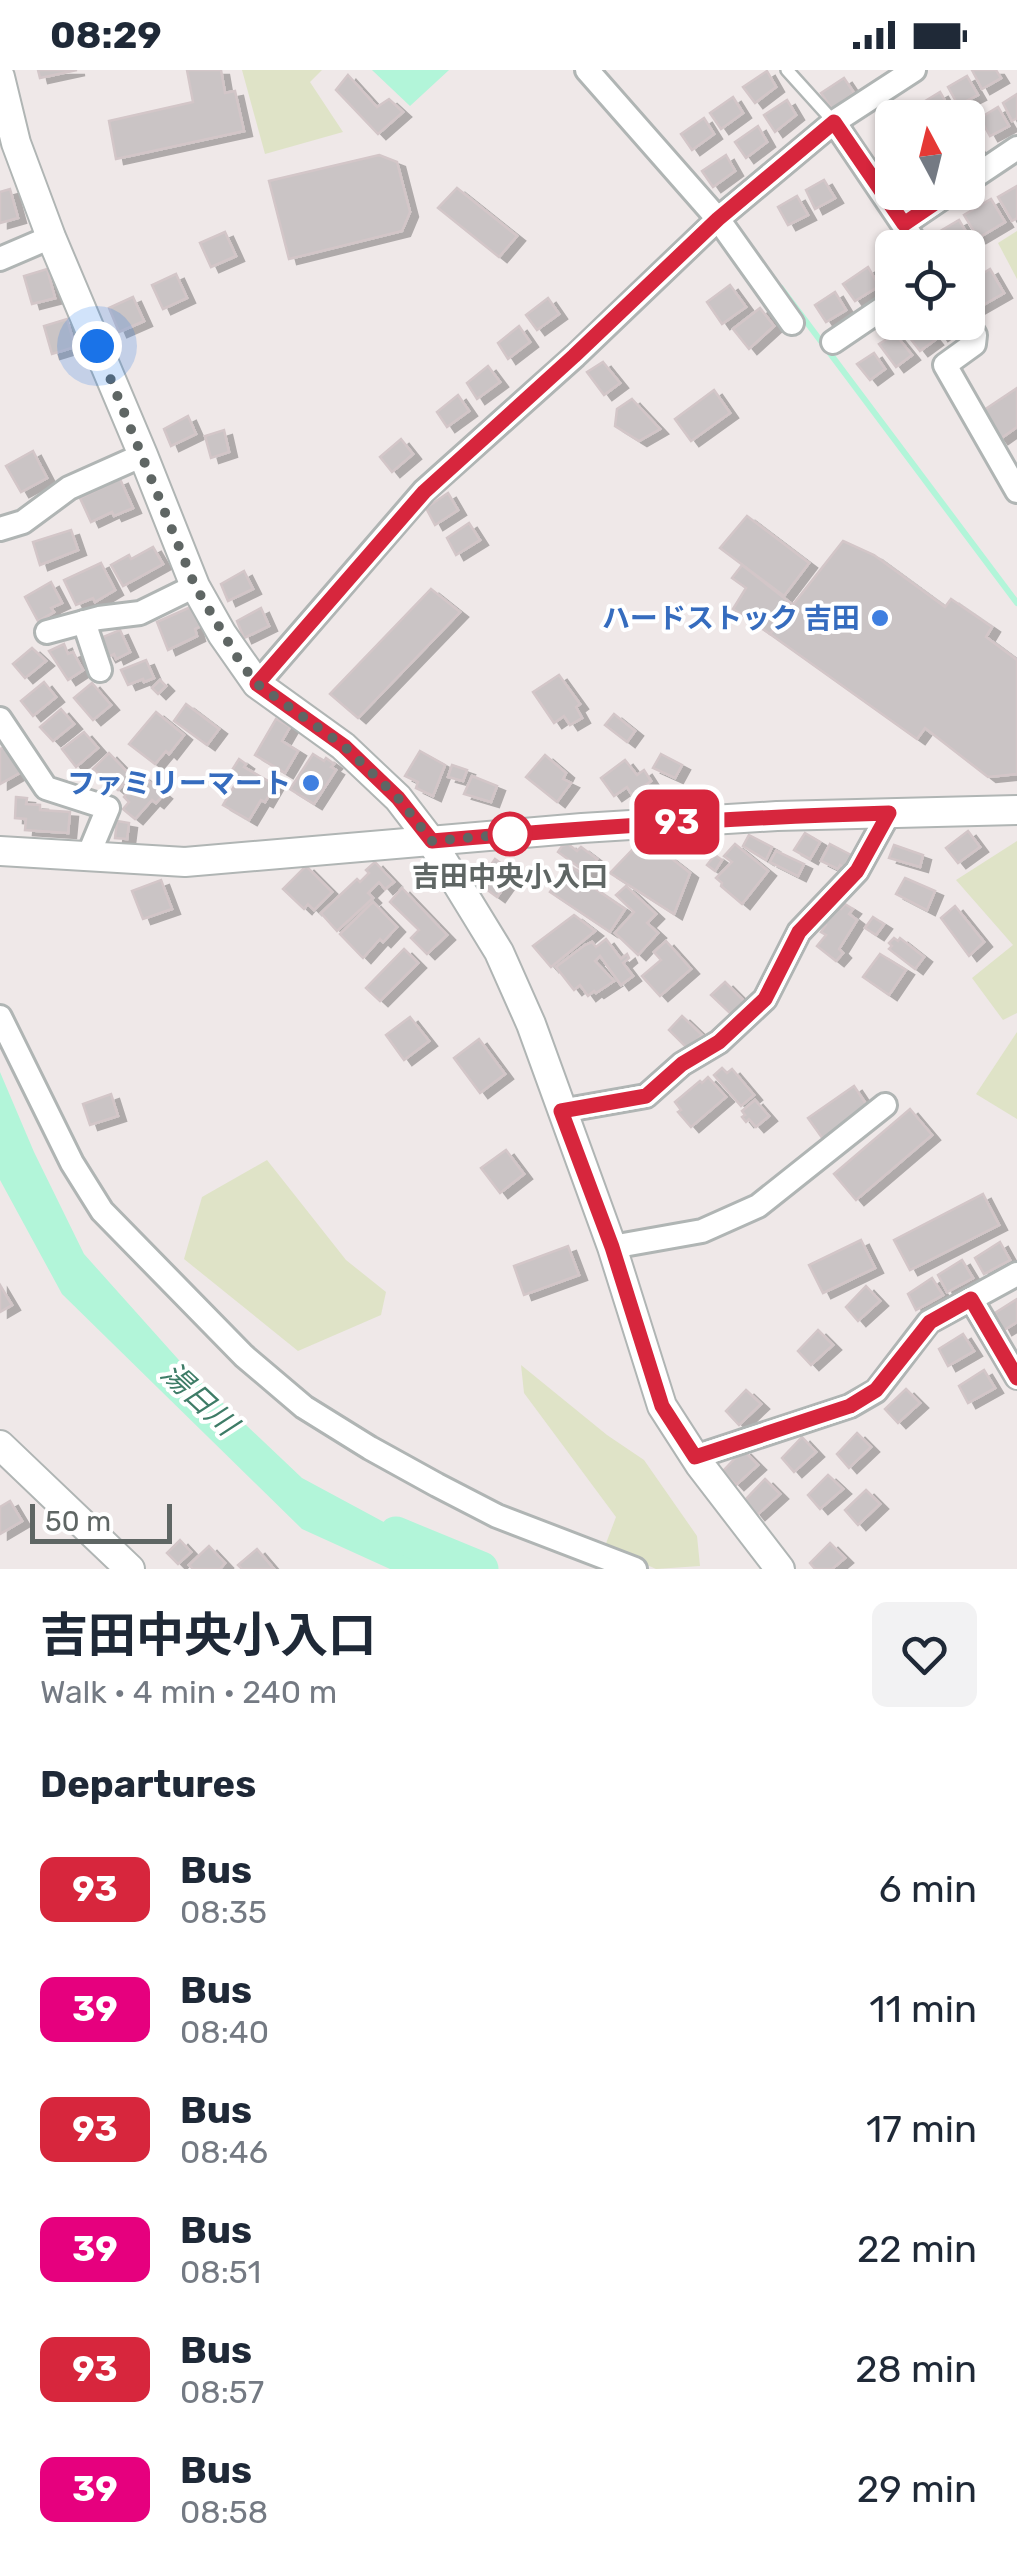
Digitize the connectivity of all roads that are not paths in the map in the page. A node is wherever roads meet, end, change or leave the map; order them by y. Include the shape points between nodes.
1 (588, 70) edge
2 (788, 70) edge
3 (914, 70) edge
4 (0, 77) edge
5 (834, 122) junction
6 (1017, 148) edge
7 (985, 170) edge
8 (925, 210) edge
9 (718, 219) junction
10 (904, 224) junction
11 (908, 230) edge
12 (51, 237) junction
13 (0, 259) edge
14 (875, 313) edge
15 (792, 322) dead end
16 (974, 340) edge
17 (832, 342) dead end
18 (143, 455) junction
19 (1017, 491) edge
20 (0, 529) edge
21 (195, 586) junction
22 (84, 622) junction
23 (47, 632) dead end
24 (100, 670) dead end
25 (257, 684) junction
26 (0, 719) edge
27 (1017, 810) edge
28 (889, 813) junction
29 (432, 841) junction
30 (0, 851) edge
31 (88, 856) junction
32 (0, 1017) edge
33 (885, 1105) dead end
34 (561, 1111) junction
35 (612, 1247) junction
36 (1017, 1274) edge
37 (971, 1299) junction
38 (1017, 1378) edge
39 (0, 1445) edge
40 (695, 1457) junction
41 (130, 1569) edge
42 (635, 1569) edge
43 (780, 1569) edge

1 - 9 street
2 - 5 lane
3 - 5 street
4 - 12 street
5 - 9 street
5 - 10 street
6 - 7 street
8 - 10 street
9 - 15 street
9 - 25 street via 424,492
10 - 11 street
12 - 13 street
12 - 18 street
14 - 17 street
16 - 19 street via 945,365
18 - 20 street
18 - 21 street
21 - 22 street via 140,613
21 - 25 street
22 - 23 street
22 - 24 street
25 - 29 street via 344,746
26 - 31 street via 46,788 108,808
27 - 28 street
28 - 29 street
28 - 34 street via 857,871 799,932 765,999 719,1042 646,1096
29 - 31 street via 185,862
29 - 34 street via 500,952
30 - 31 street
32 - 42 street via 102,1211 244,1356 304,1407 437,1485 497,1516
33 - 35 street via 758,1206 702,1232
34 - 35 street
35 - 40 street via 662,1406
36 - 37 street
37 - 38 street
37 - 40 street via 930,1322 876,1390 850,1406
39 - 41 street
40 - 43 street

